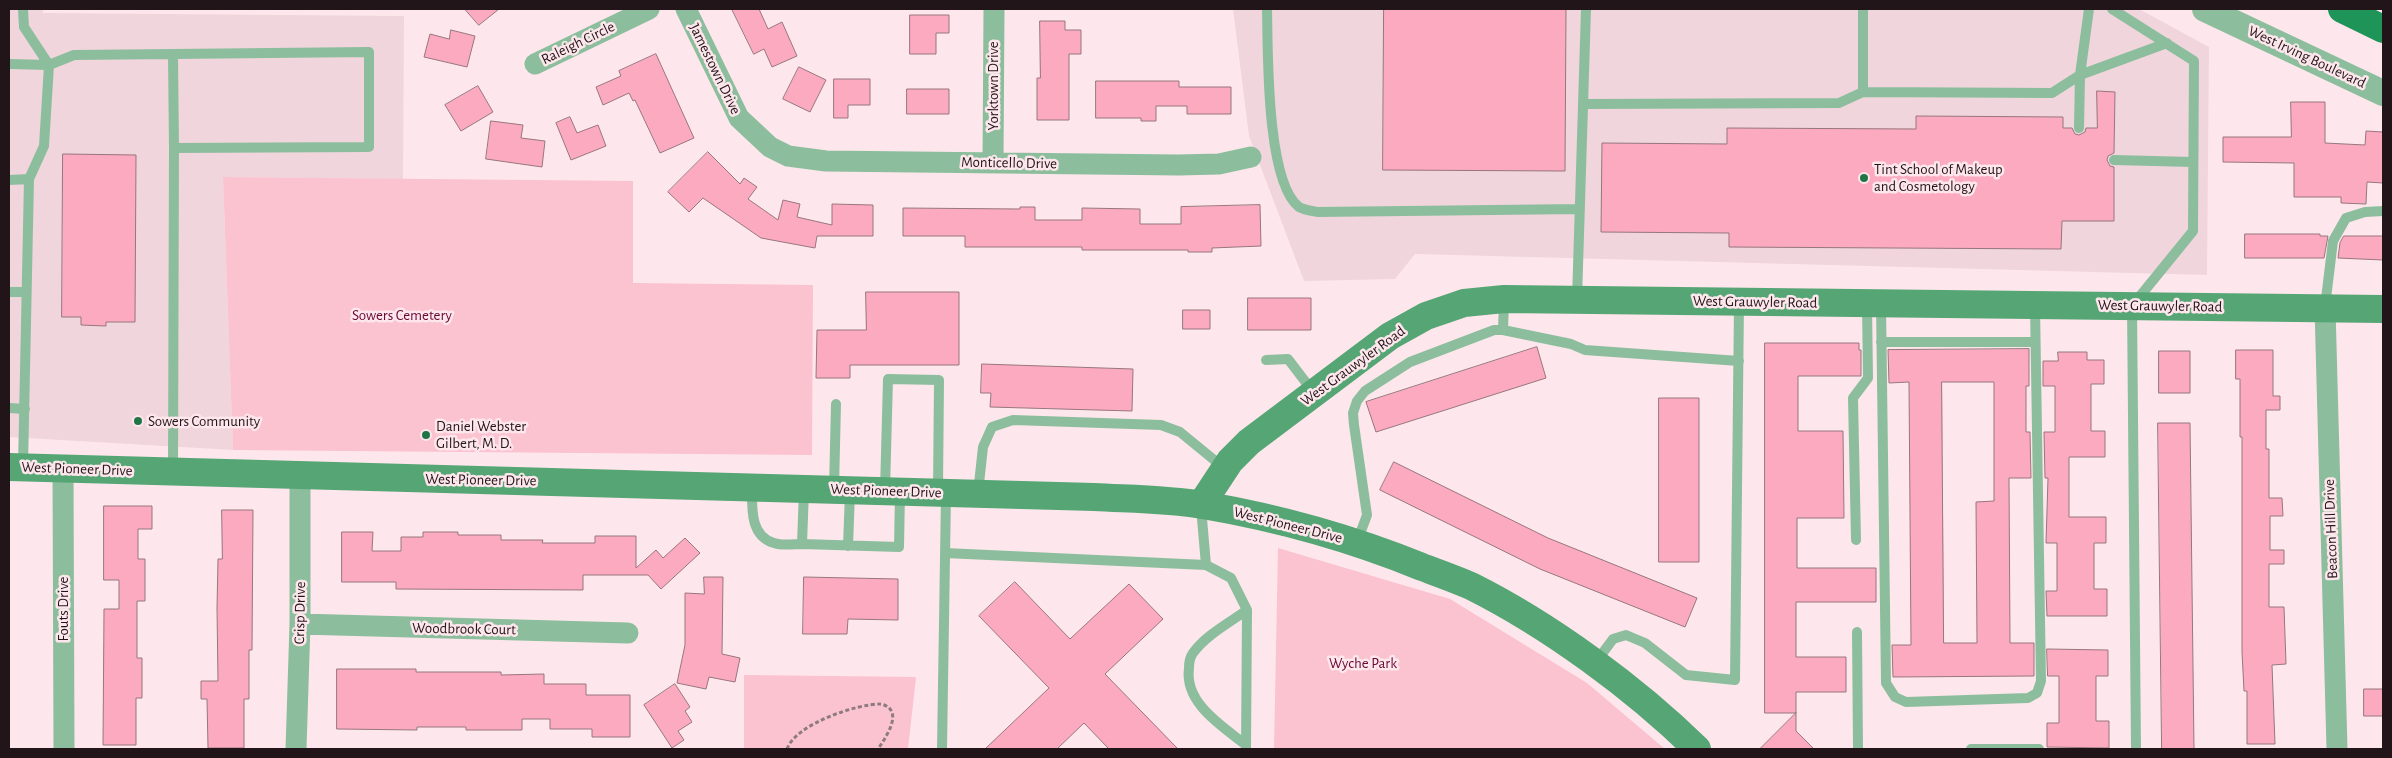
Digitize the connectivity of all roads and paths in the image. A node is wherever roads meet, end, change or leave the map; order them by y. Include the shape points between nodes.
1 (23, 9) edge
2 (649, 9) edge
3 (686, 9) edge
4 (994, 9) edge
5 (1267, 9) edge
6 (1586, 9) edge
7 (1863, 9) edge
8 (2089, 9) edge
9 (2112, 9) edge
10 (2204, 9) edge
11 (2342, 9) edge
12 (2383, 29) edge
13 (2167, 44) junction
14 (173, 56) junction
15 (9, 64) edge
16 (49, 64) junction
17 (535, 64) dead end
18 (2080, 75) junction
19 (1863, 92) junction
20 (2383, 93) edge
21 (1583, 104) junction
22 (2079, 128) dead end
23 (770, 147) joint
24 (174, 148) junction
25 (1251, 157) dead end
26 (2114, 160) dead end
27 (2193, 162) junction
28 (993, 163) junction
29 (29, 179) junction
30 (9, 180) edge
31 (1580, 209) junction
32 (2383, 211) edge
33 (9, 292) edge
34 (26, 292) junction
35 (1504, 299) junction
36 (1577, 300) junction
37 (1740, 301) junction
38 (1874, 303) junction
39 (2035, 305) junction
40 (2132, 306) junction
41 (2325, 308) junction
42 (2383, 309) edge
43 (1503, 330) junction
44 (1881, 342) junction
45 (2035, 342) junction
46 (1266, 360) dead end
47 (1739, 361) junction
48 (1314, 393) junction
49 (836, 404) dead end
50 (9, 408) edge
51 (25, 409) junction
52 (16, 468) edge
53 (63, 469) junction
54 (1224, 469) junction
55 (173, 472) junction
56 (300, 476) junction
57 (752, 487) junction
58 (804, 489) junction
59 (842, 490) junction
60 (893, 491) junction
61 (942, 493) junction
62 (978, 494) junction
63 (1201, 505) junction
64 (1856, 540) dead end
65 (1356, 542) junction
66 (802, 544) junction
67 (848, 546) junction
68 (945, 554) junction
69 (1206, 565) junction
70 (1247, 610) junction
71 (300, 624) junction
72 (1857, 632) dead end
73 (628, 633) dead end
74 (1594, 664) junction
75 (1246, 747) edge
76 (64, 749) edge
77 (296, 749) edge
78 (787, 749) edge
79 (878, 749) edge
80 (942, 749) edge
81 (1697, 749) edge
82 (1858, 749) edge
83 (1972, 749) edge
84 (2039, 749) edge
85 (2136, 749) edge
86 (2337, 749) edge

1 - 16 lane via 24,27
2 - 17 street, Raleigh Circle
3 - 23 street, Jamestown Drive via 739,118
4 - 28 street, Yorktown Drive
5 - 31 lane via 1274,147 1289,196 1300,208 1318,212
6 - 21 lane
7 - 19 lane
8 - 18 lane
9 - 13 lane
10 - 20 street, West Irving Boulevard
11 - 12 main road
13 - 18 lane
13 - 27 lane via 2194,61
14 - 16 lane via 74,55
14 - 24 lane
14 - 24 lane via 369,52 369,147
15 - 16 lane
16 - 29 lane via 44,146
18 - 19 lane via 2052,93
18 - 22 lane
19 - 21 lane via 1839,103
21 - 31 lane
23 - 28 street, Monticello Drive via 788,156 826,162
24 - 55 lane
25 - 28 street, Monticello Drive via 1211,165
26 - 27 lane
27 - 40 lane via 2193,230
29 - 30 lane
29 - 34 lane
31 - 36 lane
32 - 41 lane via 2346,218 2333,241
33 - 34 lane
34 - 51 lane
35 - 36 main road, West Grauwyler Road
35 - 43 lane
35 - 48 main road, West Grauwyler Road via 1464,303 1426,316 1390,336
36 - 37 main road, West Grauwyler Road
37 - 38 main road, West Grauwyler Road
37 - 47 lane
38 - 39 main road, West Grauwyler Road
38 - 44 lane
38 - 64 lane via 1868,378 1853,398
39 - 40 main road, West Grauwyler Road
39 - 45 lane
40 - 41 main road, West Grauwyler Road
40 - 85 lane
41 - 42 main road, West Grauwyler Road
41 - 86 street, Beacon Hill Drive
43 - 47 lane via 1584,350
43 - 65 lane via 1494,330 1410,362 1365,391 1357,401 1354,425 1367,515
44 - 45 lane
44 - 45 lane via 1886,683 1896,697 1906,702 2028,698 2037,694 2041,681
46 - 48 lane via 1288,359
47 - 74 lane via 1735,680 1686,675 1645,643 1626,635 1613,639
48 - 54 main road, West Grauwyler Road via 1248,442
49 - 59 lane
50 - 51 lane
51 - 52 lane
52 - 53 main road, West Pioneer Drive
53 - 55 main road, West Pioneer Drive
53 - 76 street, Fouts Drive
54 - 62 lane via 1180,432 1161,425 1014,420 992,427 983,447
54 - 63 main road, West Grauwyler Road
55 - 56 main road, West Pioneer Drive
56 - 57 main road, West Pioneer Drive
56 - 71 street, Crisp Drive
57 - 58 main road, West Pioneer Drive
57 - 66 lane via 752,517 759,531 775,543
58 - 59 main road, West Pioneer Drive
58 - 66 lane
59 - 60 main road, West Pioneer Drive
59 - 67 lane
60 - 61 main road, West Pioneer Drive
60 - 61 lane via 888,379 939,380
60 - 67 lane via 899,547
61 - 62 main road, West Pioneer Drive
61 - 68 lane
62 - 63 main road, West Pioneer Drive via 1094,496
63 - 65 main road, West Pioneer Drive via 1287,522
63 - 69 lane
65 - 74 main road, West Pioneer Drive via 1469,586 1546,630
66 - 67 lane
68 - 69 lane
68 - 80 lane
69 - 70 lane via 1230,578
70 - 75 lane
70 - 75 lane via 1214,633 1192,655 1188,670 1196,700
71 - 73 street, Woodbrook Court
71 - 77 street, Crisp Drive
72 - 82 lane
74 - 81 main road, West Pioneer Drive via 1631,690
78 - 79 path via 797,734 825,718 881,704 889,708 893,716 890,730
83 - 84 lane

